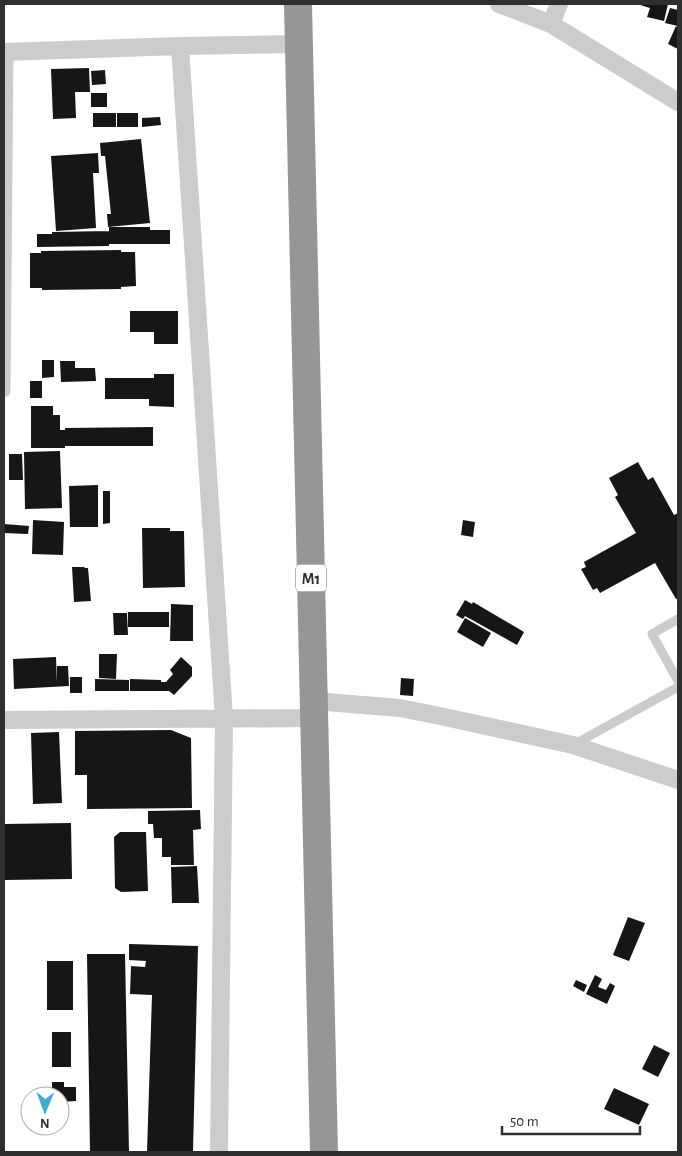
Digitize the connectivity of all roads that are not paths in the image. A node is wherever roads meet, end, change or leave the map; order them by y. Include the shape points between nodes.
1 (298, 4) edge
2 (499, 4) edge
3 (559, 4) edge
4 (551, 24) junction
5 (299, 44) junction
6 (180, 46) junction
7 (6, 52) edge
8 (678, 102) edge
9 (6, 392) dead end
10 (678, 619) edge
11 (678, 681) edge
12 (678, 687) edge
13 (314, 710) junction
14 (224, 718) junction
15 (4, 720) edge
16 (573, 745) junction
17 (678, 780) edge
18 (219, 1152) edge
19 (324, 1152) edge

1 - 5 highway, M1
2 - 4 street
3 - 4 street
4 - 8 street
5 - 6 street
5 - 13 highway, M1
6 - 7 street
6 - 14 street
7 - 9 lane
10 - 11 lane via 652,634
12 - 16 lane
13 - 14 street
13 - 16 street via 400,708
13 - 19 highway, M1
14 - 15 street
14 - 18 street
16 - 17 street

